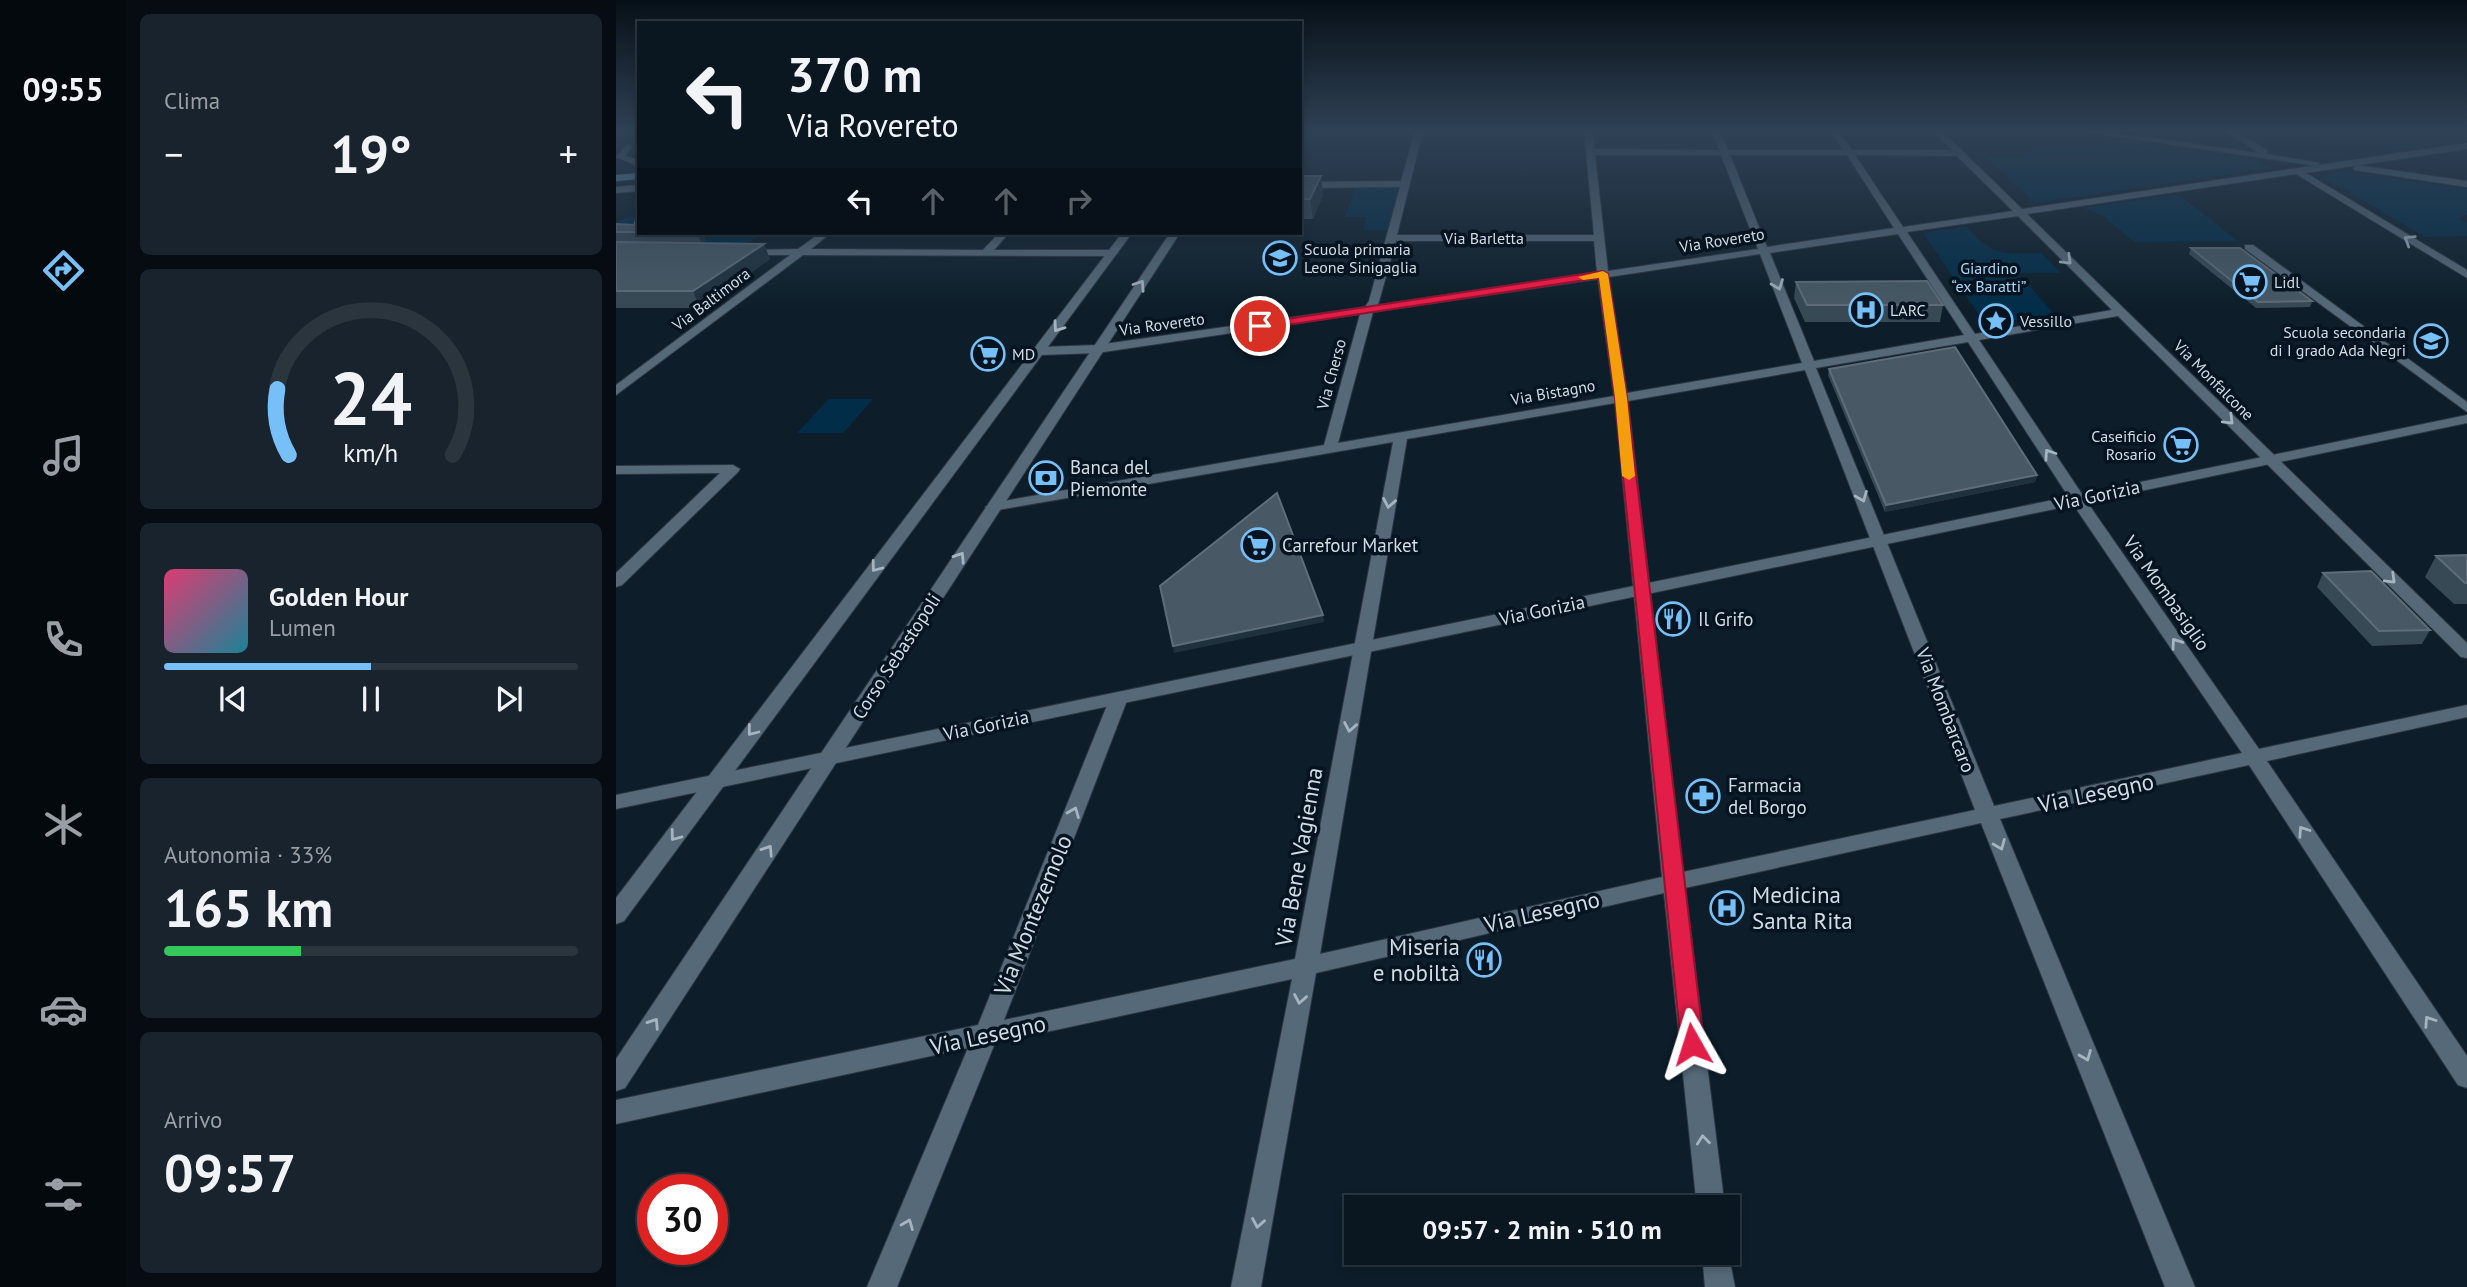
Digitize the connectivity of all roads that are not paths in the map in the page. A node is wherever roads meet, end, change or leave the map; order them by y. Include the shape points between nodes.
1 (1404, 191) edge
2 (1596, 191) edge
3 (1740, 191) edge
4 (1874, 191) edge
5 (1998, 191) edge
6 (2160, 191) edge
7 (2329, 191) edge
8 (2019, 212) junction
9 (1900, 230) junction
10 (823, 235) edge
11 (1002, 235) edge
12 (1126, 235) edge
13 (1174, 235) edge
14 (1393, 238) junction
15 (1601, 238) junction
16 (2249, 247) dead end
17 (1765, 250) junction
18 (733, 253) edge
19 (800, 253) junction
20 (985, 253) junction
21 (1113, 253) junction
22 (1603, 274) junction
23 (2467, 275) edge
24 (1370, 309) junction
25 (2120, 312) junction
26 (1973, 338) junction
27 (1097, 349) junction
28 (1041, 351) junction
29 (1809, 366) junction
30 (616, 391) edge
31 (1621, 398) junction
32 (2467, 408) edge
33 (2467, 419) edge
34 (1401, 436) junction
35 (1330, 449) junction
36 (2269, 460) junction
37 (616, 470) edge
38 (2078, 499) junction
39 (992, 507) junction
40 (1880, 540) junction
41 (616, 582) edge
42 (1640, 590) junction
43 (1364, 647) junction
44 (2467, 653) edge
45 (1119, 698) junction
46 (2467, 711) edge
47 (829, 758) junction
48 (2254, 758) junction
49 (715, 781) junction
50 (616, 802) edge
51 (1988, 816) junction
52 (1675, 882) junction
53 (616, 915) edge
54 (1306, 966) junction
55 (986, 1035) junction
56 (2467, 1077) edge
57 (616, 1080) edge
58 (616, 1112) edge
59 (1710, 1195) edge
60 (1717, 1265) edge
61 (882, 1287) edge
62 (1246, 1287) edge
63 (1720, 1287) edge
64 (2180, 1287) edge

1 - 14 street
2 - 15 street
3 - 17 street, Via Mombarcaro
4 - 9 street, Via Mombasiglio
5 - 8 street, Via Monfalcone
6 - 8 street, Via Rovereto
23 -> 7 street
8 - 9 street, Via Rovereto
8 -> 25 street, Via Monfalcone
9 - 17 street, Via Rovereto
9 - 26 street, Via Mombasiglio
10 - 19 street, Via Baltimora
11 - 20 street
12 - 21 street
27 -> 13 street, Corso Sebastopoli
14 - 15 street, Via Barletta
14 - 24 street
15 - 22 street
16 - 32 street
17 - 22 street, Via Rovereto
17 -> 29 street, Via Mombarcaro
18 - 19 street
19 - 20 street
19 - 30 street, Via Baltimora
20 - 21 street
21 -> 28 street
22 - 24 street, Via Rovereto
22 - 31 street
24 - 27 street, Via Rovereto
24 - 35 street, Via Cherso via 1364,317
25 - 26 street, Via Bistagno
25 -> 36 street, Via Monfalcone
26 - 29 street, Via Bistagno
38 -> 26 street, Via Mombasiglio
27 - 28 street, Via Rovereto
27 - 39 street, Corso Sebastopoli
28 -> 49 street
29 - 31 street, Via Bistagno
29 -> 40 street, Via Mombarcaro
31 - 34 street, Via Bistagno
31 - 42 street
33 - 36 street, Via Gorizia
34 - 35 street, Via Bistagno
34 -> 43 street, Via Bene Vagienna
35 - 39 street, Via Bistagno
36 - 38 street, Via Gorizia
36 -> 44 street, Via Monfalcone
37 - 41 street via 733,469
38 - 40 street, Via Gorizia
48 -> 38 street, Via Mombasiglio
47 -> 39 street, Corso Sebastopoli
40 - 42 street, Via Gorizia
40 - 51 street, Via Mombarcaro
42 - 43 street, Via Gorizia
42 - 52 street
43 - 45 street, Via Gorizia
43 -> 54 street, Via Bene Vagienna
45 - 47 street, Via Gorizia
55 -> 45 street, Via Montezemolo
46 - 48 street, Via Lesegno
47 - 49 street, Via Gorizia
57 -> 47 street, Corso Sebastopoli
48 - 51 street, Via Lesegno
56 -> 48 street, Via Mombasiglio
49 - 50 street, Via Gorizia
49 -> 53 street
51 - 52 street, Via Lesegno
51 -> 64 street, Via Mombarcaro
52 - 54 street, Via Lesegno
59 -> 52 street
54 - 55 street, Via Lesegno
54 -> 62 street, Via Bene Vagienna
55 - 58 street, Via Lesegno
61 -> 55 street, Via Montezemolo
60 - 63 street

